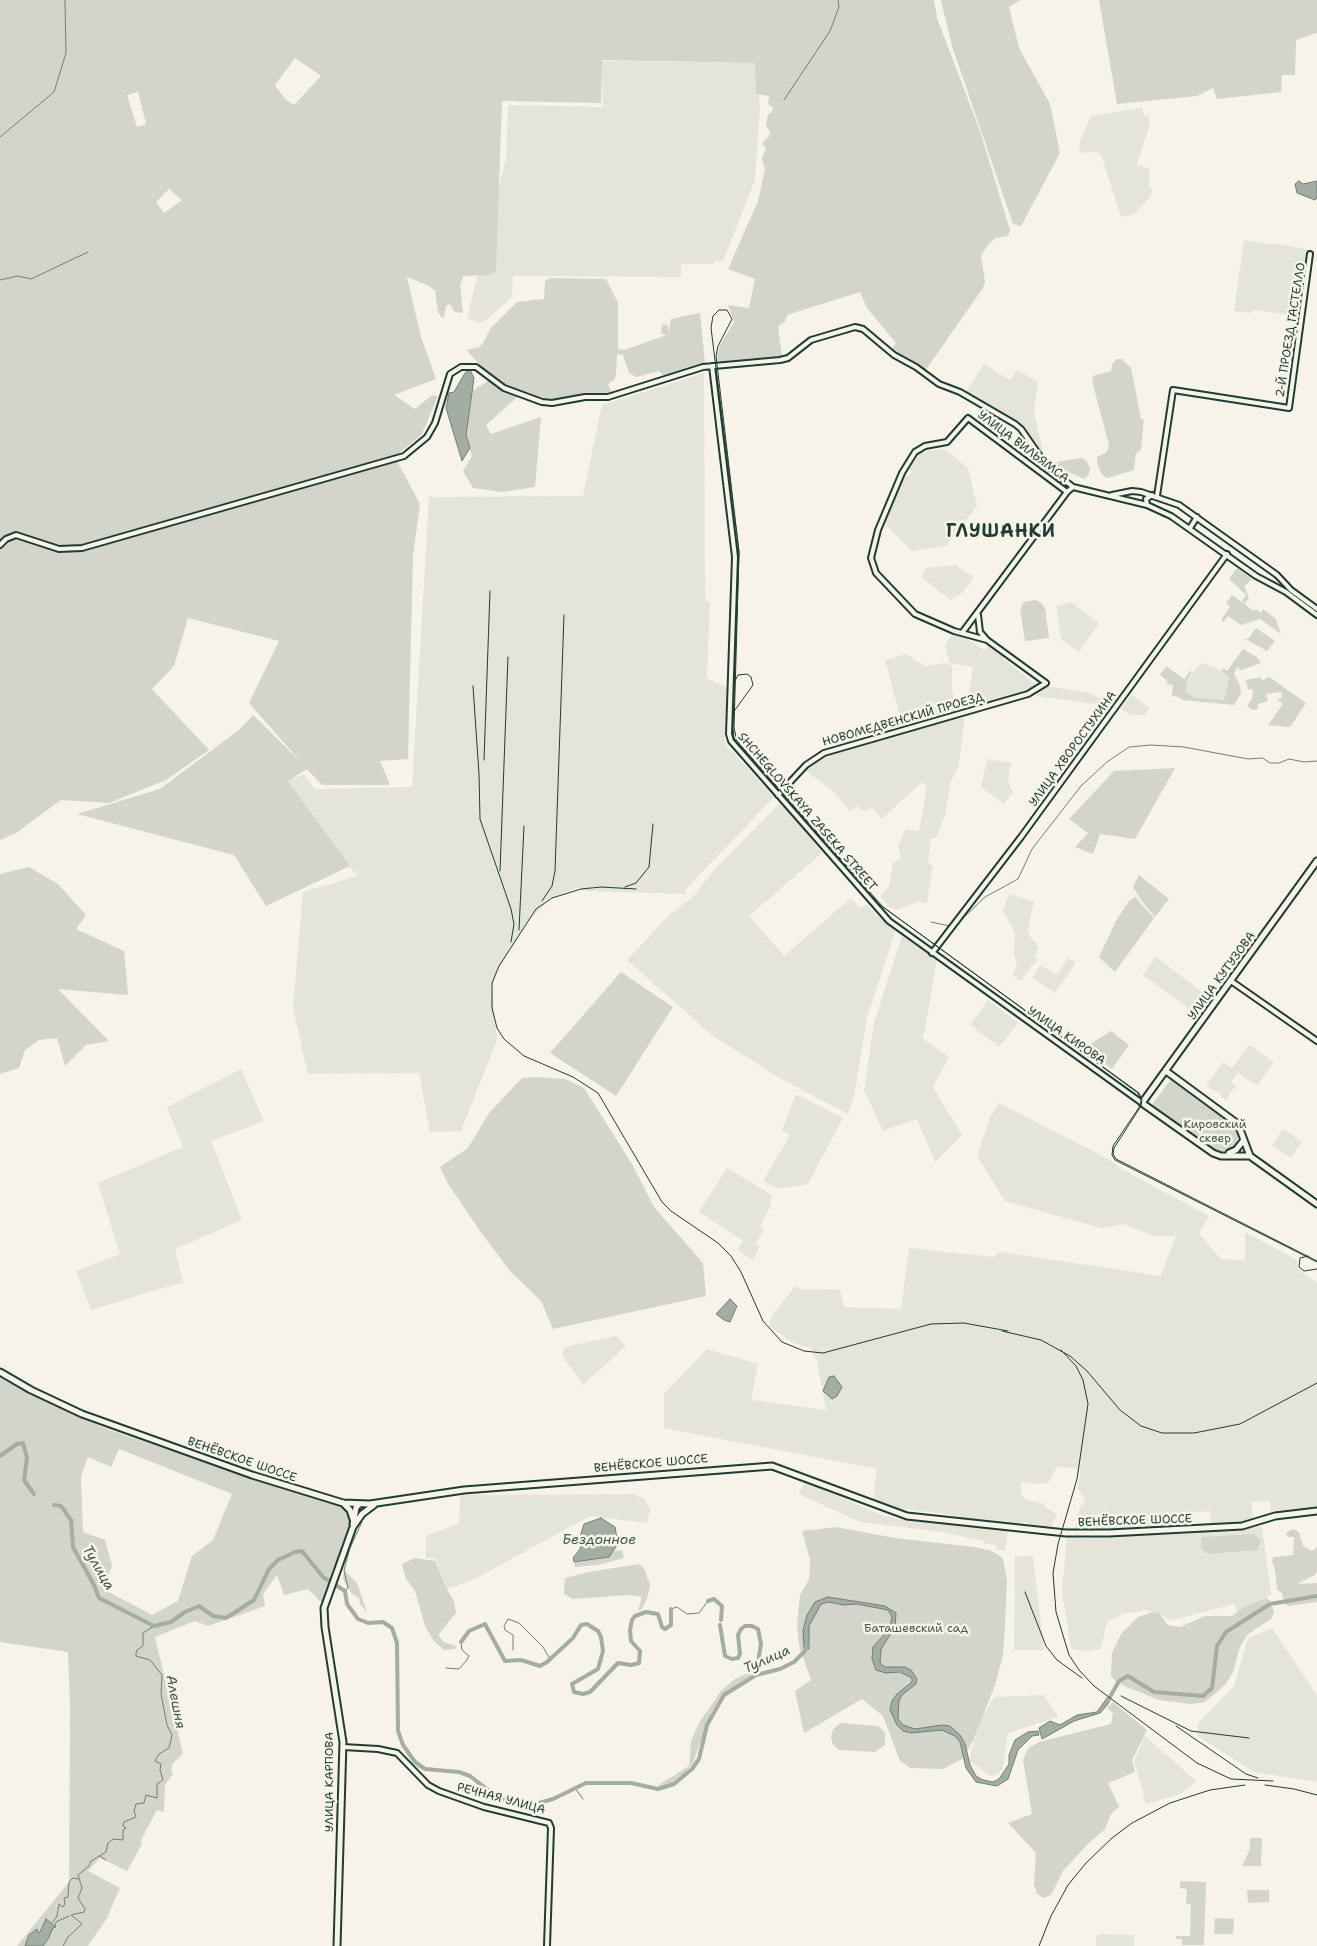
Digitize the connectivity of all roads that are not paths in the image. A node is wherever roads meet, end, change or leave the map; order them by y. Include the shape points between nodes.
1 (1310, 254) dead end
2 (712, 366) junction
3 (1073, 487) junction
4 (1067, 492) junction
5 (1122, 493) junction
6 (1112, 495) junction
7 (1155, 495) junction
8 (1119, 498) junction
9 (1147, 505) junction
10 (1197, 516) junction
11 (1190, 528) junction
12 (0, 545) edge
13 (1226, 554) junction
14 (1279, 579) junction
15 (1274, 586) junction
16 (1317, 609) edge
17 (978, 613) junction
18 (1317, 615) edge
19 (962, 634) junction
20 (987, 640) junction
21 (778, 795) junction
22 (1317, 861) edge
23 (900, 930) joint
24 (932, 953) junction
25 (1231, 981) junction
26 (1317, 1042) edge
27 (1166, 1071) junction
28 (1142, 1103) junction
29 (1243, 1141) junction
30 (1221, 1156) junction
31 (1250, 1156) junction
32 (1317, 1204) edge
33 (0, 1372) edge
34 (382, 1502) junction
35 (343, 1503) junction
36 (359, 1504) junction
37 (1317, 1511) edge
38 (362, 1514) junction
39 (353, 1524) junction
40 (342, 1747) junction
41 (337, 1946) edge
42 (547, 1946) edge

1 - 7 street, 2-Й ПРОЕЗД ГАСТЕЛЛО via 1289,408 1173,390
2 - 3 street via 780,360 828,333 855,327 864,329 894,355 939,384 960,392 1015,424 1046,466
2 - 12 street via 608,397 546,403 504,388 476,367 461,367 450,374 435,423 427,437 404,456 82,548 59,549 16,535
2 - 21 street, SHCHEGLOVSKAYA ZASEKA STREET via 735,565 729,736
3 - 4 street
3 - 6 street, УЛИЦА ВИЛЬЯМСА
4 - 17 street
4 - 19 street, УЛИЦА ВИЛЬЯМСА via 968,418 947,442 925,446 915,452 889,502 871,558 876,573 910,610
5 - 6 street, УЛИЦА ВИЛЬЯМСА
5 - 7 street, УЛИЦА ВИЛЬЯМСА via 1134,491
5 - 8 street
6 - 8 street, УЛИЦА ВИЛЬЯМСА
7 - 9 street via 1146,499
7 - 10 street, УЛИЦА ВИЛЬЯМСА
8 - 9 street, УЛИЦА ВИЛЬЯМСА
9 - 11 street, УЛИЦА ВИЛЬЯМСА
10 - 11 street
10 - 14 street, УЛИЦА ВИЛЬЯМСА
11 - 13 street, УЛИЦА ВИЛЬЯМСА
13 - 15 street, УЛИЦА ВИЛЬЯМСА
13 - 24 street, УЛИЦА ХВОРОСТУХИНА via 1021,837
14 - 15 street
14 - 16 street, УЛИЦА ВИЛЬЯМСА
15 - 18 street, УЛИЦА ВИЛЬЯМСА
17 - 19 street
17 - 20 street via 979,628
19 - 20 street
20 - 21 street, НОВОМЕДВЕНСКИЙ ПРОЕЗД via 1046,683 1028,694 824,753 806,765
21 - 23 street, SHCHEGLOVSKAYA ZASEKA STREET via 880,912
22 - 25 main road, УЛИЦА КУТУЗОВА
23 - 24 street, УЛИЦА КИРОВА
24 - 28 street, УЛИЦА КИРОВА
25 - 26 street
25 - 27 main road, УЛИЦА КУТУЗОВА
27 - 28 main road, УЛИЦА КУТУЗОВА
27 - 29 main road via 1235,1122 1240,1127
28 - 30 main road, УЛИЦА КИРОВА
29 - 30 main road via 1236,1150
29 - 31 main road
30 - 31 main road, УЛИЦА КИРОВА
31 - 32 main road
33 - 35 main road, ВЕНЁВСКОЕ ШОССЕ via 82,1414 252,1475
34 - 36 main road, ВЕНЁВСКОЕ ШОССЕ
34 - 37 main road, ВЕНЁВСКОЕ ШОССЕ via 469,1490 772,1466 907,1516 1071,1533 1242,1526 1275,1516
34 - 38 main road
35 - 36 main road, ВЕНЁВСКОЕ ШОССЕ
35 - 39 main road via 350,1510
36 - 38 main road
36 - 39 main road
38 - 39 main road
39 - 40 main road, УЛИЦА КАРПОВА via 324,1608
40 - 41 main road, УЛИЦА КАРПОВА
40 - 42 street, РЕЧНАЯ УЛИЦА via 397,1753 439,1791 549,1823

